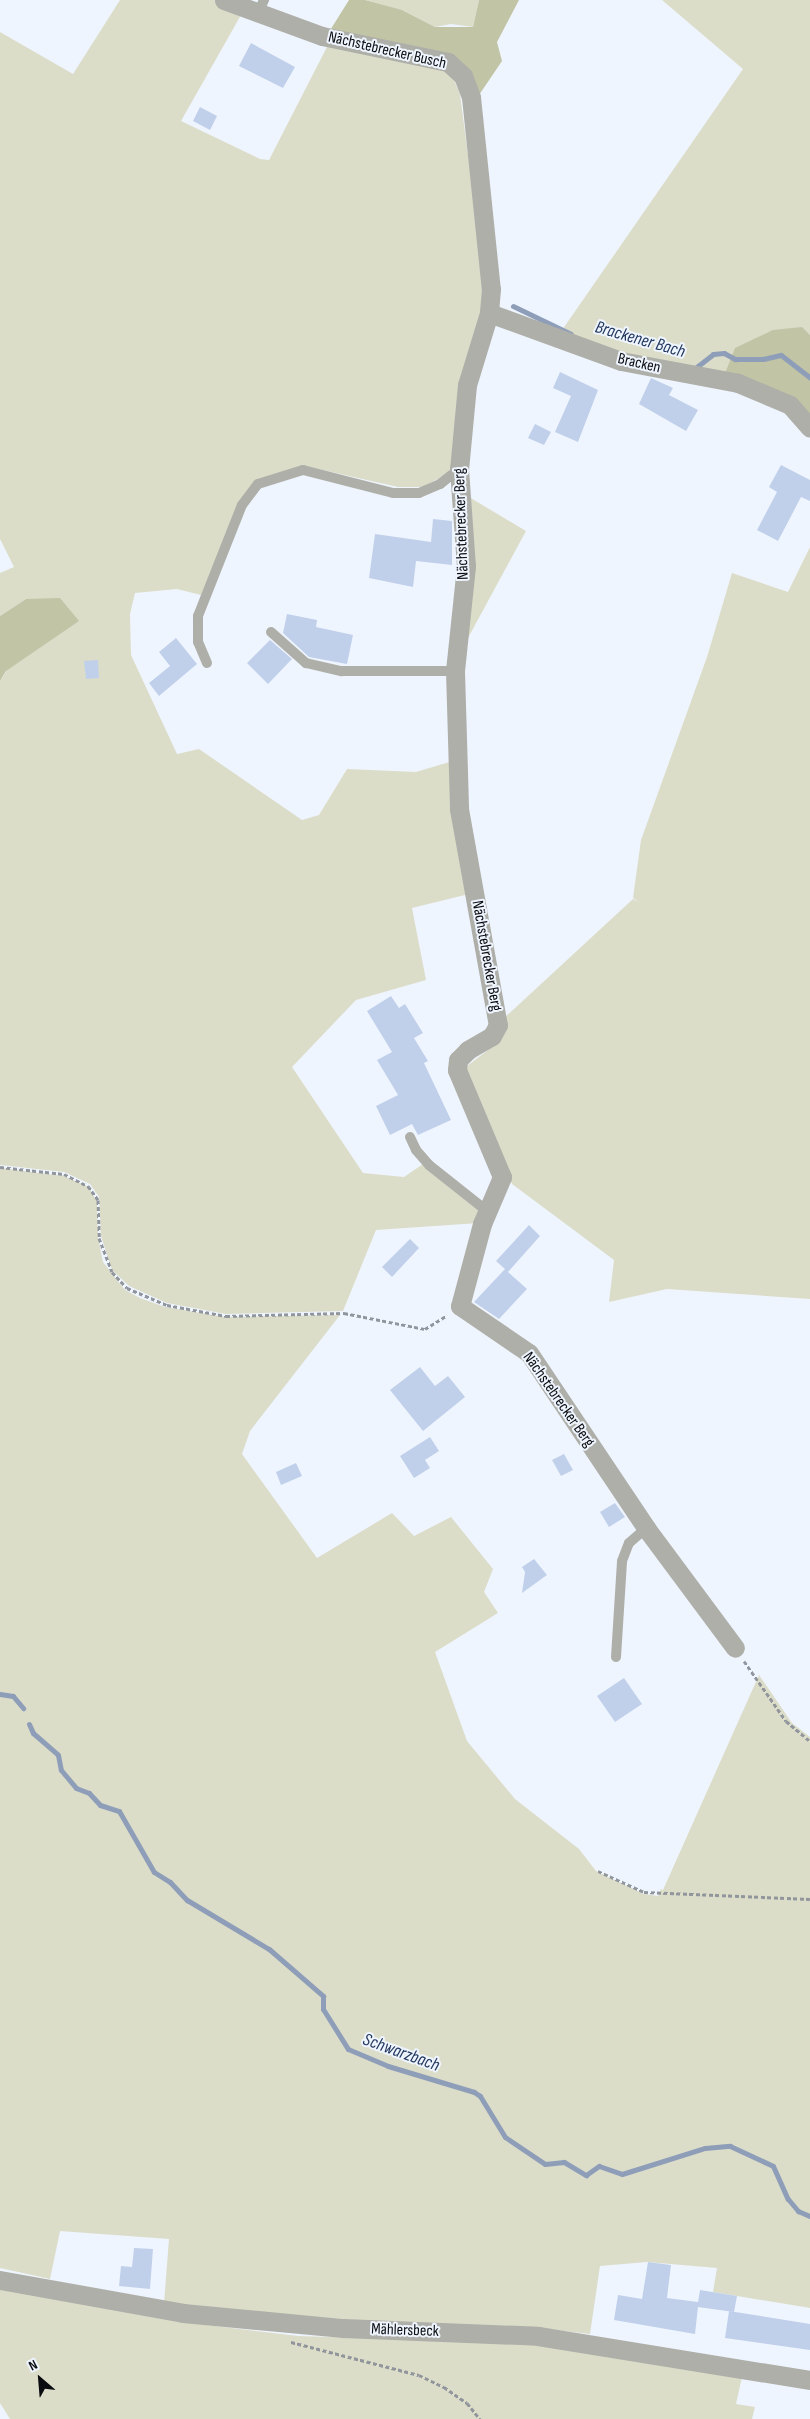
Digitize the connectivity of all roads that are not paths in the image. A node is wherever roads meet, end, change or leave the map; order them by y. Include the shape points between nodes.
1 (224, 0) edge
2 (261, 7) edge
3 (489, 313) junction
4 (810, 428) edge
5 (459, 470) junction
6 (271, 632) dead end
7 (207, 663) dead end
8 (455, 671) junction
9 (410, 1137) dead end
10 (487, 1211) junction
11 (646, 1528) junction
12 (735, 1648) road end
13 (616, 1658) dead end
14 (0, 2280) edge
15 (810, 2380) edge

1 - 2 street, Nächstebrecker Busch
2 - 3 street, Nächstebrecker Busch via 322,36 448,62 463,76 471,97 491,289
3 - 4 street, Bracken via 620,361 738,382 790,405
3 - 5 street, Nächstebrecker Berg via 466,385
5 - 7 lane via 440,484 419,493 393,493 303,470 258,484 242,505 198,616 198,642
5 - 8 street, Nächstebrecker Berg via 466,566
6 - 8 lane via 306,663 342,671
8 - 10 street, Nächstebrecker Berg via 459,809 498,1026 492,1036 458,1060 457,1070 502,1177
9 - 10 lane via 429,1165
10 - 11 street, Nächstebrecker Berg via 460,1306 528,1353
11 - 12 street, Nächstebrecker Berg
11 - 13 lane via 629,1543 622,1561
14 - 15 street, Mählersbeck via 183,2313 343,2328 538,2336

